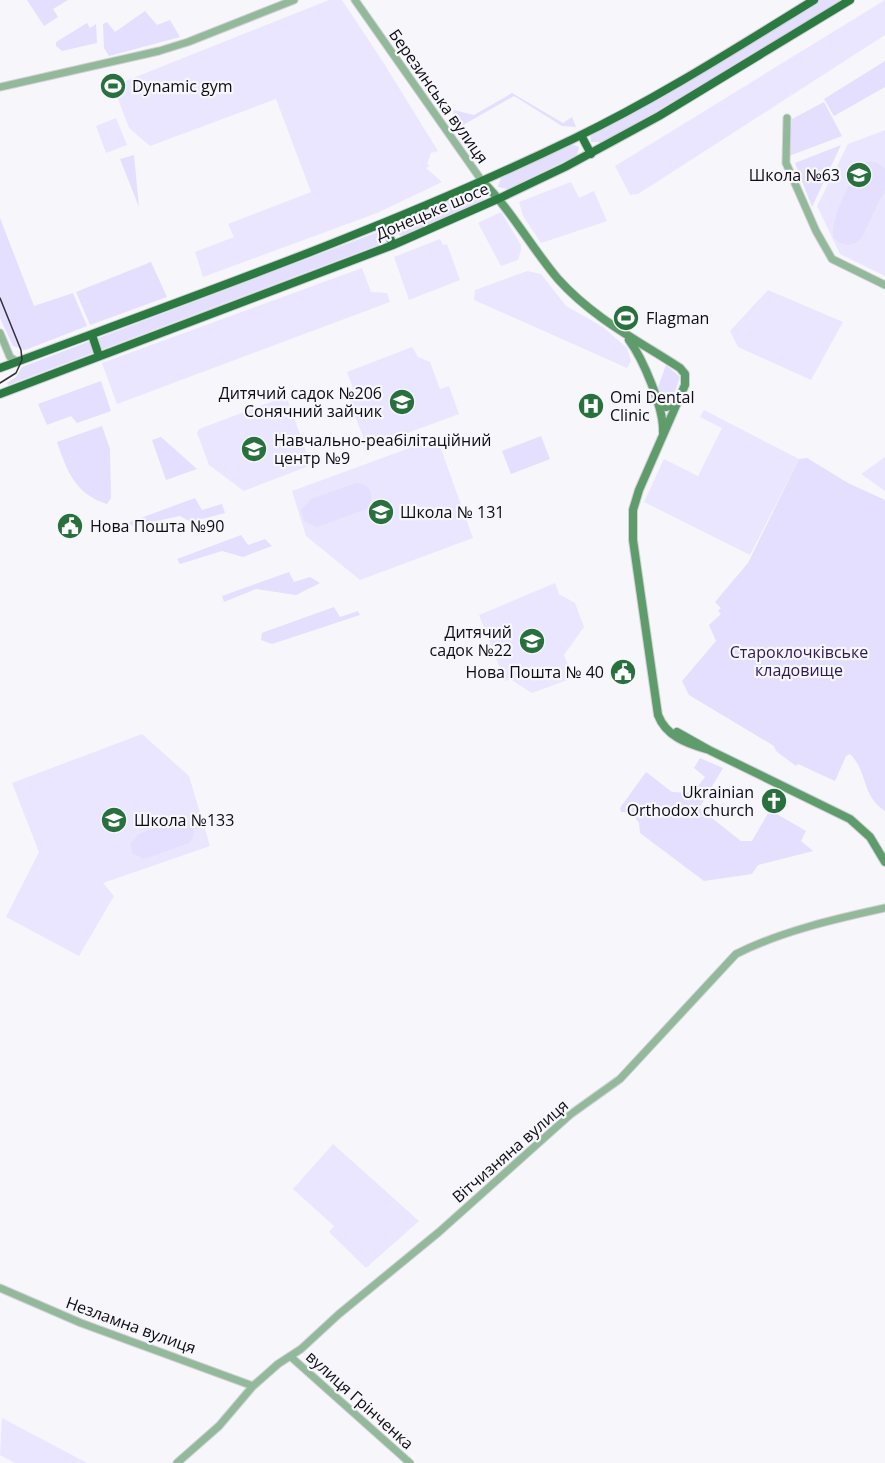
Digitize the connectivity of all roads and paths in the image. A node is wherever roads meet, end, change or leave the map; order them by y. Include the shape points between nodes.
1 (294, 0) edge
2 (355, 0) edge
3 (814, 0) edge
4 (850, 0) edge
5 (0, 87) edge
6 (787, 118) dead end
7 (581, 135) junction
8 (591, 154) junction
9 (483, 181) junction
10 (500, 198) junction
11 (384, 224) junction
12 (393, 245) junction
13 (885, 285) edge
14 (0, 333) edge
15 (92, 335) junction
16 (626, 336) junction
17 (654, 352) junction
18 (99, 356) junction
19 (17, 362) junction
20 (0, 368) edge
21 (645, 369) junction
22 (0, 394) edge
23 (657, 402) junction
24 (678, 402) junction
25 (663, 436) junction
26 (885, 862) edge
27 (885, 908) edge
28 (0, 1288) edge
29 (291, 1357) junction
30 (253, 1386) junction
31 (177, 1463) edge
32 (410, 1463) edge

1 - 5 street via 159,51
2 - 9 street, Березинська вулиця
3 - 7 highway, Донецьке шосе
4 - 8 highway, Донецьке шосе via 718,82
6 - 13 street via 786,163 832,259
7 - 8 highway
7 - 9 highway, Донецьке шосе
8 - 10 highway, Донецьке шосе
9 - 10 main road, Березинська вулиця
9 - 11 highway, Донецьке шосе
10 - 12 highway, Донецьке шосе
10 - 16 main road, Березинська вулиця via 559,279
11 - 12 highway
11 - 15 highway, Донецьке шосе
12 - 18 highway, Донецьке шосе
14 - 19 street via 10,357
15 - 18 highway
15 - 19 highway, Донецьке шосе
16 - 17 main road, Березинська вулиця
16 - 21 main road, Березинська вулиця
17 - 21 main road via 645,358
17 - 24 main road, Березинська вулиця via 685,374
18 - 22 highway, Донецьке шосе
19 - 20 highway, Донецьке шосе
21 - 23 main road, Березинська вулиця
23 - 24 main road via 666,407
23 - 25 main road, Березинська вулиця
24 - 25 main road
25 - 26 main road via 639,490 632,518 658,715 665,729 684,742 850,819 870,837
27 - 29 street, Вітчизняна вулиця via 848,914 736,954 620,1079 571,1114 440,1232
28 - 30 street, Незламна вулиця via 81,1323
29 - 30 street, Вітчизняна вулиця
29 - 32 street, вулиця Грінченка
30 - 31 street, Вітчизняна вулиця via 219,1426

